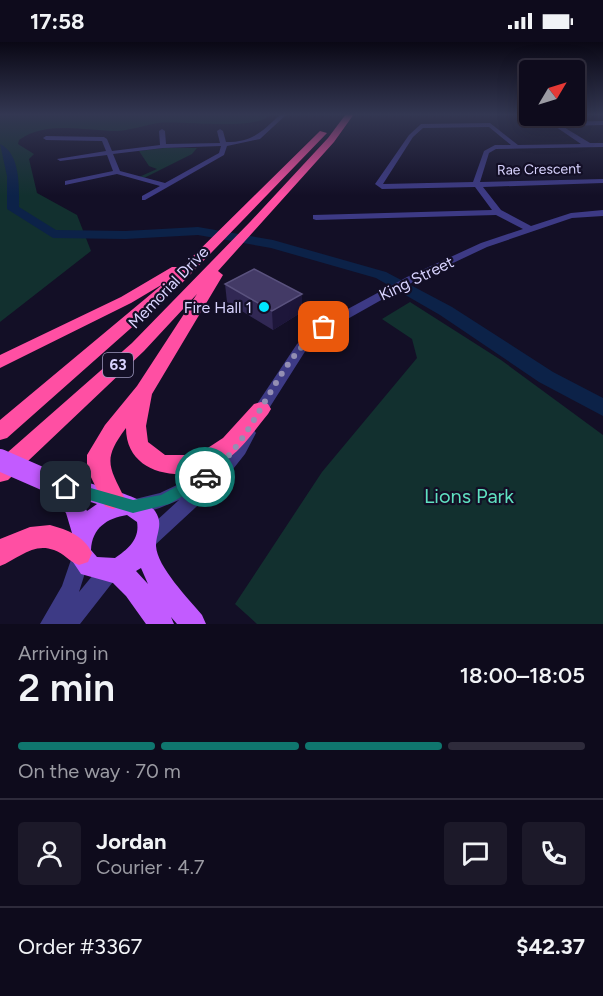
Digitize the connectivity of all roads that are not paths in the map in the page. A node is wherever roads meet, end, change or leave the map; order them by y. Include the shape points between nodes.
1 (105, 141) edge
2 (163, 141) edge
3 (223, 141) edge
4 (243, 141) edge
5 (317, 141) edge
6 (331, 141) edge
7 (408, 141) edge
8 (510, 141) edge
9 (582, 141) edge
10 (224, 145) junction
11 (588, 145) junction
12 (603, 145) edge
13 (163, 146) junction
14 (516, 146) junction
15 (109, 153) junction
16 (60, 159) dead end
17 (117, 172) junction
18 (603, 182) edge
19 (68, 183) dead end
20 (476, 183) junction
21 (167, 186) junction
22 (145, 198) dead end
23 (498, 212) junction
24 (603, 213) edge
25 (316, 217) dead end
26 (530, 229) junction
27 (207, 248) junction
28 (230, 250) junction
29 (0, 362) edge
30 (144, 390) junction
31 (261, 409) junction
32 (0, 432) edge
33 (248, 432) junction
34 (0, 460) edge
35 (0, 473) edge
36 (48, 481) junction
37 (125, 504) junction
38 (146, 544) junction
39 (80, 547) junction
40 (0, 554) edge
41 (111, 571) junction
42 (146, 581) junction
43 (50, 624) edge
44 (67, 624) edge
45 (161, 624) edge
46 (193, 624) edge

1 - 15 street
2 - 13 street
3 - 10 street
4 - 10 street
5 - 27 highway, Memorial Drive / 63
6 - 28 highway, Memorial Drive / 63
7 - 20 street, Rae Crescent via 379,184 382,187
8 - 14 street, Rae Crescent
9 - 11 street
10 - 13 street
10 - 21 street via 222,154
11 - 12 street
11 - 14 street
13 - 15 street
14 - 20 street via 495,147 486,152
15 - 16 street
15 - 17 street
17 - 19 street
17 - 21 street
18 - 20 street, Rae Crescent
20 - 23 street
21 - 22 street
23 - 25 street
23 - 26 street
24 - 26 street, King Street via 571,216
26 - 31 street, King Street via 484,245 411,279 312,335
27 - 29 highway via 147,289
27 - 32 highway, Memorial Drive / 63 via 112,339
28 - 30 highway
28 - 35 highway, Memorial Drive / 63 via 138,347
30 - 31 highway via 135,432 146,455 167,465 194,465 208,460 230,445
30 - 37 highway via 98,455 98,469
31 - 33 street, King Street
33 - 37 street, King Street via 197,482 164,500
33 - 38 street, King Street via 241,449 221,475 178,510
34 - 36 main road, bridge
36 - 37 main road
36 - 39 main road via 75,508
37 - 38 main road via 148,518
37 - 39 main road via 103,511
38 - 41 main road via 128,563
38 - 42 main road
39 - 40 highway via 50,536 31,537 11,544
39 - 41 main road via 89,566
39 - 43 street via 70,591
41 - 42 main road
41 - 44 street
42 - 45 main road
42 - 46 main road

